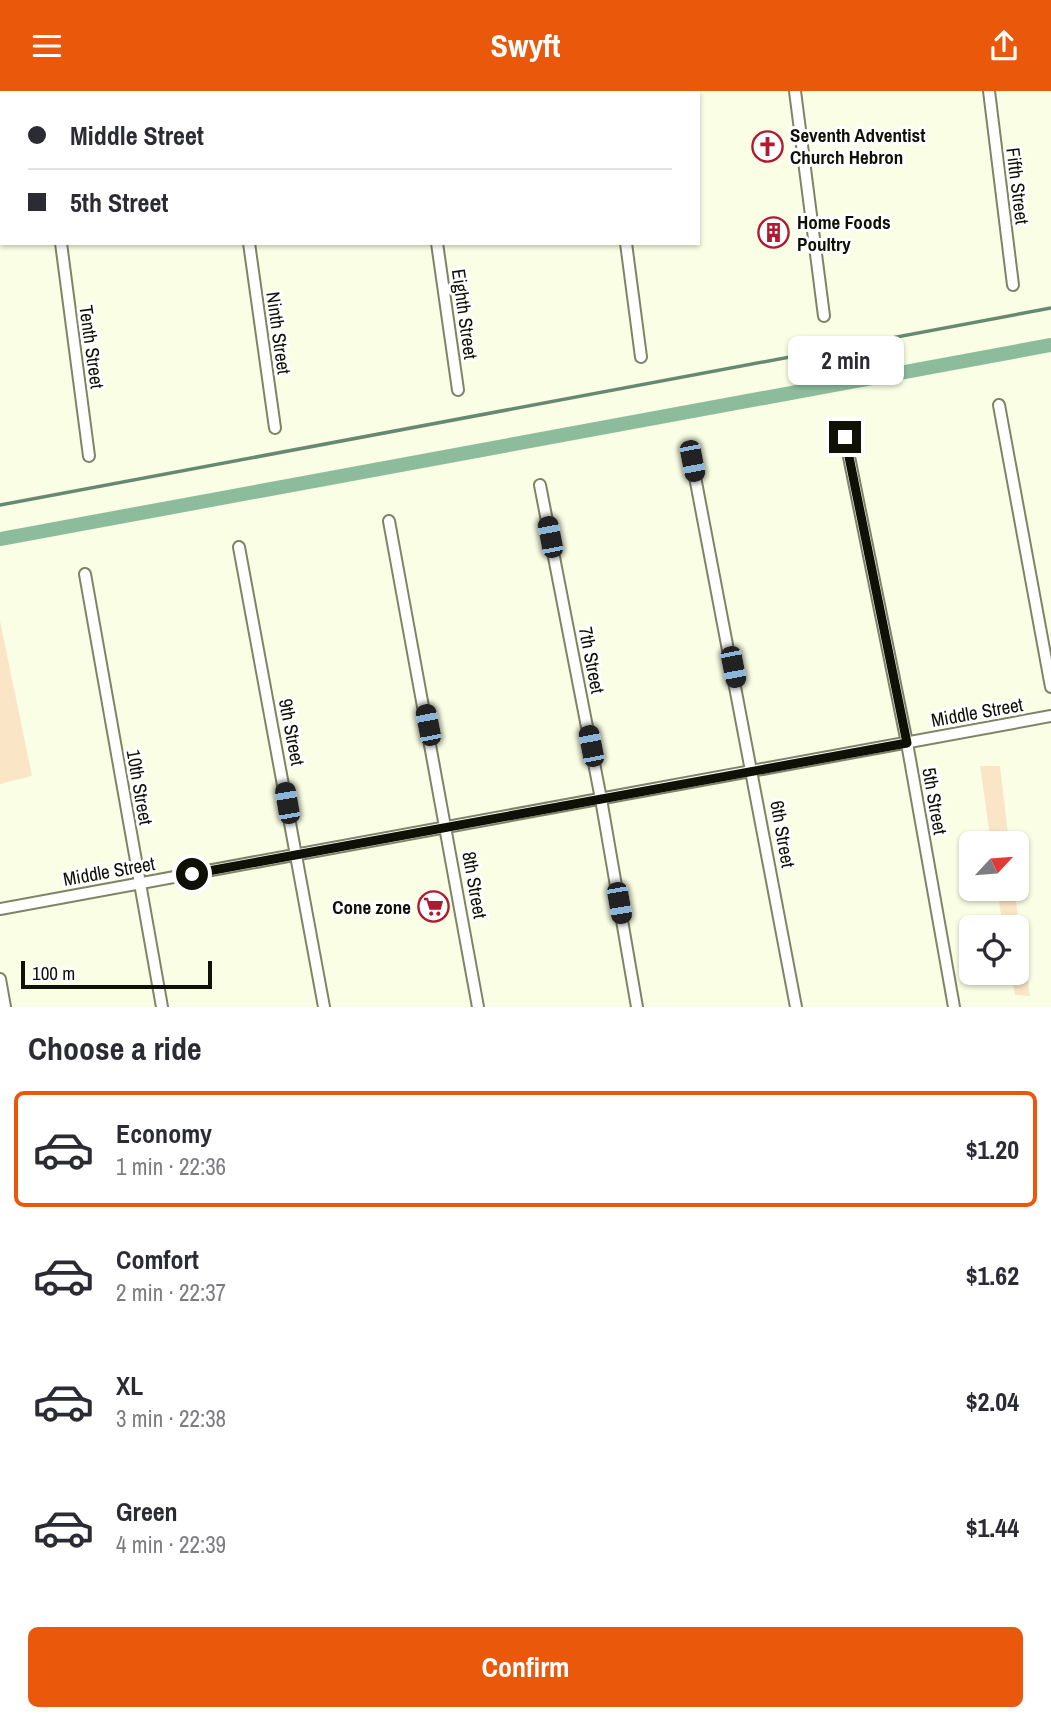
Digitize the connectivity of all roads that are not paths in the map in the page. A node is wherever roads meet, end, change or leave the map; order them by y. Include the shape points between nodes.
1 (795, 91) edge
2 (989, 91) edge
3 (61, 245) edge
4 (249, 245) edge
5 (437, 245) edge
6 (626, 245) edge
7 (1013, 285) dead end
8 (824, 316) dead end
9 (641, 357) dead end
10 (458, 390) dead end
11 (999, 405) dead end
12 (275, 428) dead end
13 (845, 437) dead end
14 (89, 456) dead end
15 (692, 461) dead end
16 (540, 485) dead end
17 (389, 521) dead end
18 (239, 547) dead end
19 (85, 574) dead end
20 (1051, 687) edge
21 (1051, 716) edge
22 (907, 743) junction
23 (754, 771) junction
24 (601, 799) junction
25 (447, 827) junction
26 (296, 855) junction
27 (139, 883) junction
28 (0, 909) edge
29 (0, 979) edge
30 (5, 1007) edge
31 (162, 1007) edge
32 (324, 1007) edge
33 (478, 1007) edge
34 (637, 1007) edge
35 (796, 1007) edge
36 (954, 1007) edge

1 - 8 street
2 - 7 street, Fifth Street
3 - 14 street, Tenth Street
4 - 12 street, Ninth Street
5 - 10 street, Eighth Street
6 - 9 street
11 - 20 street
13 - 22 street, 5th Street
15 - 23 street, 6th Street
16 - 24 street, 7th Street
17 - 25 street, 8th Street
18 - 26 street, 9th Street
19 - 27 street, 10th Street
21 - 22 street, Middle Street
22 - 23 street, Middle Street
22 - 36 street, 5th Street
23 - 24 street, Middle Street
23 - 35 street, 6th Street
24 - 25 street, Middle Street
24 - 34 street, 7th Street
25 - 26 street, Middle Street
25 - 33 street, 8th Street
26 - 27 street, Middle Street
26 - 32 street, 9th Street
27 - 28 street, Middle Street
27 - 31 street, 10th Street
29 - 30 street

